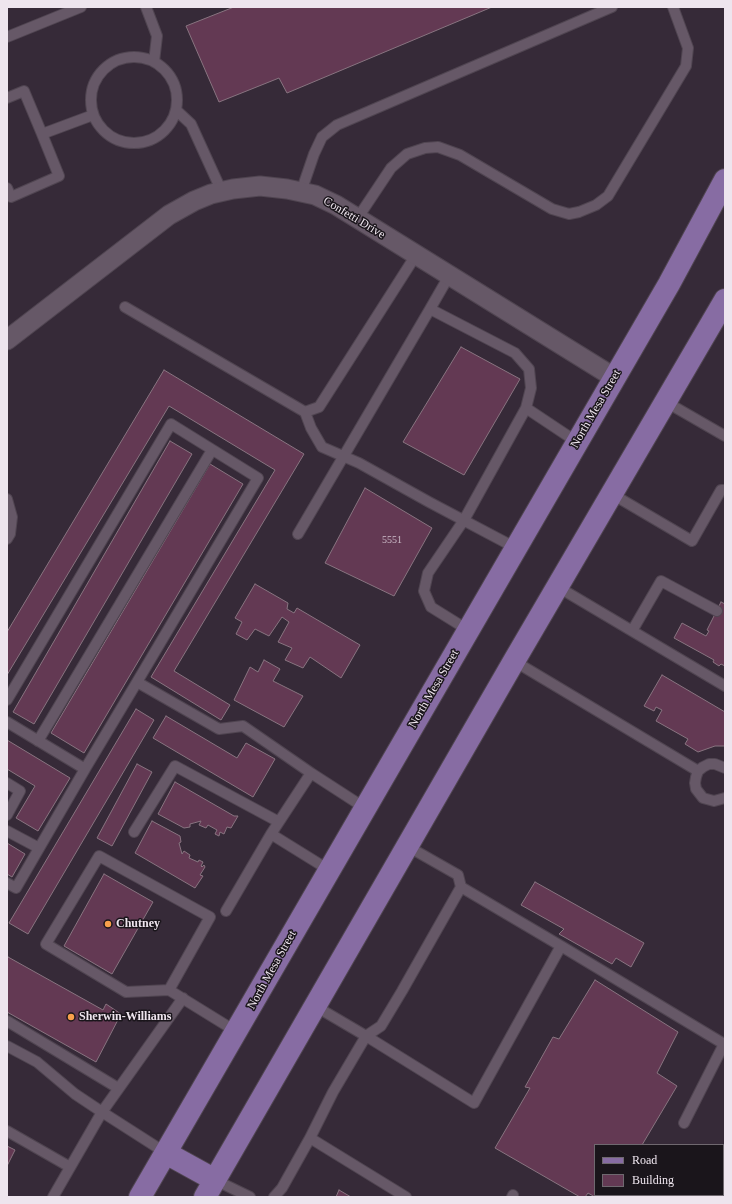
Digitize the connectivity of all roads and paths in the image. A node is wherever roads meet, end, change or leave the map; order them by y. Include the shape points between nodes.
1 (80, 7) edge
2 (146, 7) edge
3 (612, 7) edge
4 (673, 7) edge
5 (7, 37) edge
6 (154, 62) junction
7 (7, 98) edge
8 (176, 110) junction
9 (93, 115) junction
10 (42, 134) junction
11 (725, 180) edge
12 (7, 188) edge
13 (222, 192) junction
14 (301, 192) junction
15 (357, 219) junction
16 (416, 255) junction
17 (448, 276) junction
18 (725, 300) edge
19 (125, 308) dead end
20 (430, 309) junction
21 (7, 340) edge
22 (614, 378) junction
23 (666, 402) junction
24 (526, 408) junction
25 (305, 412) junction
26 (725, 436) edge
27 (577, 442) junction
28 (212, 450) junction
29 (344, 456) junction
30 (725, 490) edge
31 (612, 494) junction
32 (7, 499) edge
33 (464, 520) junction
34 (298, 534) dead end
35 (7, 539) edge
36 (516, 548) junction
37 (558, 587) junction
38 (717, 611) dead end
39 (468, 630) junction
40 (632, 631) junction
41 (514, 661) junction
42 (137, 682) junction
43 (725, 686) edge
44 (7, 700) edge
45 (7, 722) edge
46 (38, 741) junction
47 (725, 768) edge
48 (85, 769) junction
49 (311, 772) junction
50 (698, 772) junction
51 (7, 783) edge
52 (725, 798) edge
53 (365, 808) junction
54 (7, 815) edge
55 (279, 822) junction
56 (7, 831) edge
57 (134, 832) dead end
58 (271, 834) junction
59 (407, 846) junction
60 (39, 848) junction
61 (329, 870) junction
62 (7, 883) edge
63 (461, 887) junction
64 (226, 911) dead end
65 (562, 946) junction
66 (169, 990) junction
67 (183, 998) junction
68 (315, 1006) junction
69 (7, 1021) edge
70 (237, 1032) junction
71 (366, 1036) junction
72 (7, 1046) edge
73 (118, 1088) junction
74 (102, 1112) junction
75 (684, 1123) dead end
76 (7, 1131) edge
77 (310, 1138) junction
78 (166, 1153) junction
79 (70, 1167) junction
80 (210, 1188) edge
81 (53, 1197) edge
82 (140, 1197) edge
83 (250, 1197) edge
84 (274, 1197) edge
85 (406, 1197) edge

1 - 5 lane
2 - 6 lane via 157,36
3 - 14 lane via 337,125 322,138
4 - 15 lane via 688,48 686,66 608,196 596,205 569,214 552,209 460,155 438,147 407,154 391,168
6 - 8 lane via 165,70 173,82 177,96
6 - 9 lane via 140,57 127,57 113,62 102,71 94,83 91,96
7 - 10 lane via 24,91
8 - 9 lane via 161,134 148,141 134,144 120,141 108,134
8 - 13 lane via 191,124
9 - 10 lane
10 - 12 lane via 59,176 11,197
11 - 22 main road, North Mesa Street via 669,284
13 - 14 street, Confetti Drive via 260,186
13 - 21 street, Confetti Drive via 194,201 169,215
14 - 15 street, Confetti Drive via 315,195
15 - 16 street, Confetti Drive
16 - 17 street, Confetti Drive
16 - 25 lane via 319,407
17 - 20 lane
17 - 22 street, Confetti Drive
18 - 23 main road
19 - 25 lane
20 - 24 lane via 515,353 529,369 531,388
20 - 29 lane
22 - 27 main road, North Mesa Street
23 - 26 lane
23 - 31 main road
24 - 27 lane
24 - 33 lane
25 - 29 lane via 310,428 322,447
27 - 36 main road, North Mesa Street
28 - 42 lane via 258,478
28 - 44 lane via 171,424
28 - 46 lane
29 - 33 lane
29 - 34 lane
30 - 31 lane via 720,490 692,541
31 - 37 main road
32 - 35 lane via 12,517
33 - 36 lane
33 - 39 lane via 428,573 424,591 431,607
36 - 39 main road, North Mesa Street
37 - 40 lane
37 - 41 main road
38 - 40 lane via 661,581
39 - 53 main road, North Mesa Street
40 - 43 lane
41 - 50 lane
41 - 59 main road
42 - 48 lane
42 - 49 lane via 219,729 243,726
45 - 46 lane
46 - 48 lane
47 - 50 lane via 709,764
48 - 60 lane
49 - 53 lane
49 - 55 lane
50 - 52 lane via 696,789 703,798 714,802
51 - 54 lane via 20,791
53 - 61 main road, North Mesa Street
55 - 57 lane via 175,766
55 - 58 lane
56 - 60 lane
58 - 61 lane
58 - 64 lane
59 - 63 lane via 458,875
59 - 68 main road
60 - 62 lane via 16,888
61 - 70 main road, North Mesa Street
63 - 65 lane
63 - 71 lane via 381,1026
65 - 71 lane via 474,1103
65 - 75 lane via 724,1044
66 - 66 lane via 126,992 46,944 99,856 210,917
66 - 67 lane
67 - 70 lane
67 - 73 lane
68 - 71 lane
68 - 80 main road
69 - 73 lane
70 - 78 main road, North Mesa Street
71 - 77 lane
72 - 74 lane via 37,1062 75,1094
73 - 74 lane
74 - 78 lane
74 - 79 lane
76 - 79 lane
77 - 84 lane via 282,1188
77 - 85 lane
78 - 80 main road
78 - 82 main road, North Mesa Street
79 - 81 lane
80 - 83 lane

